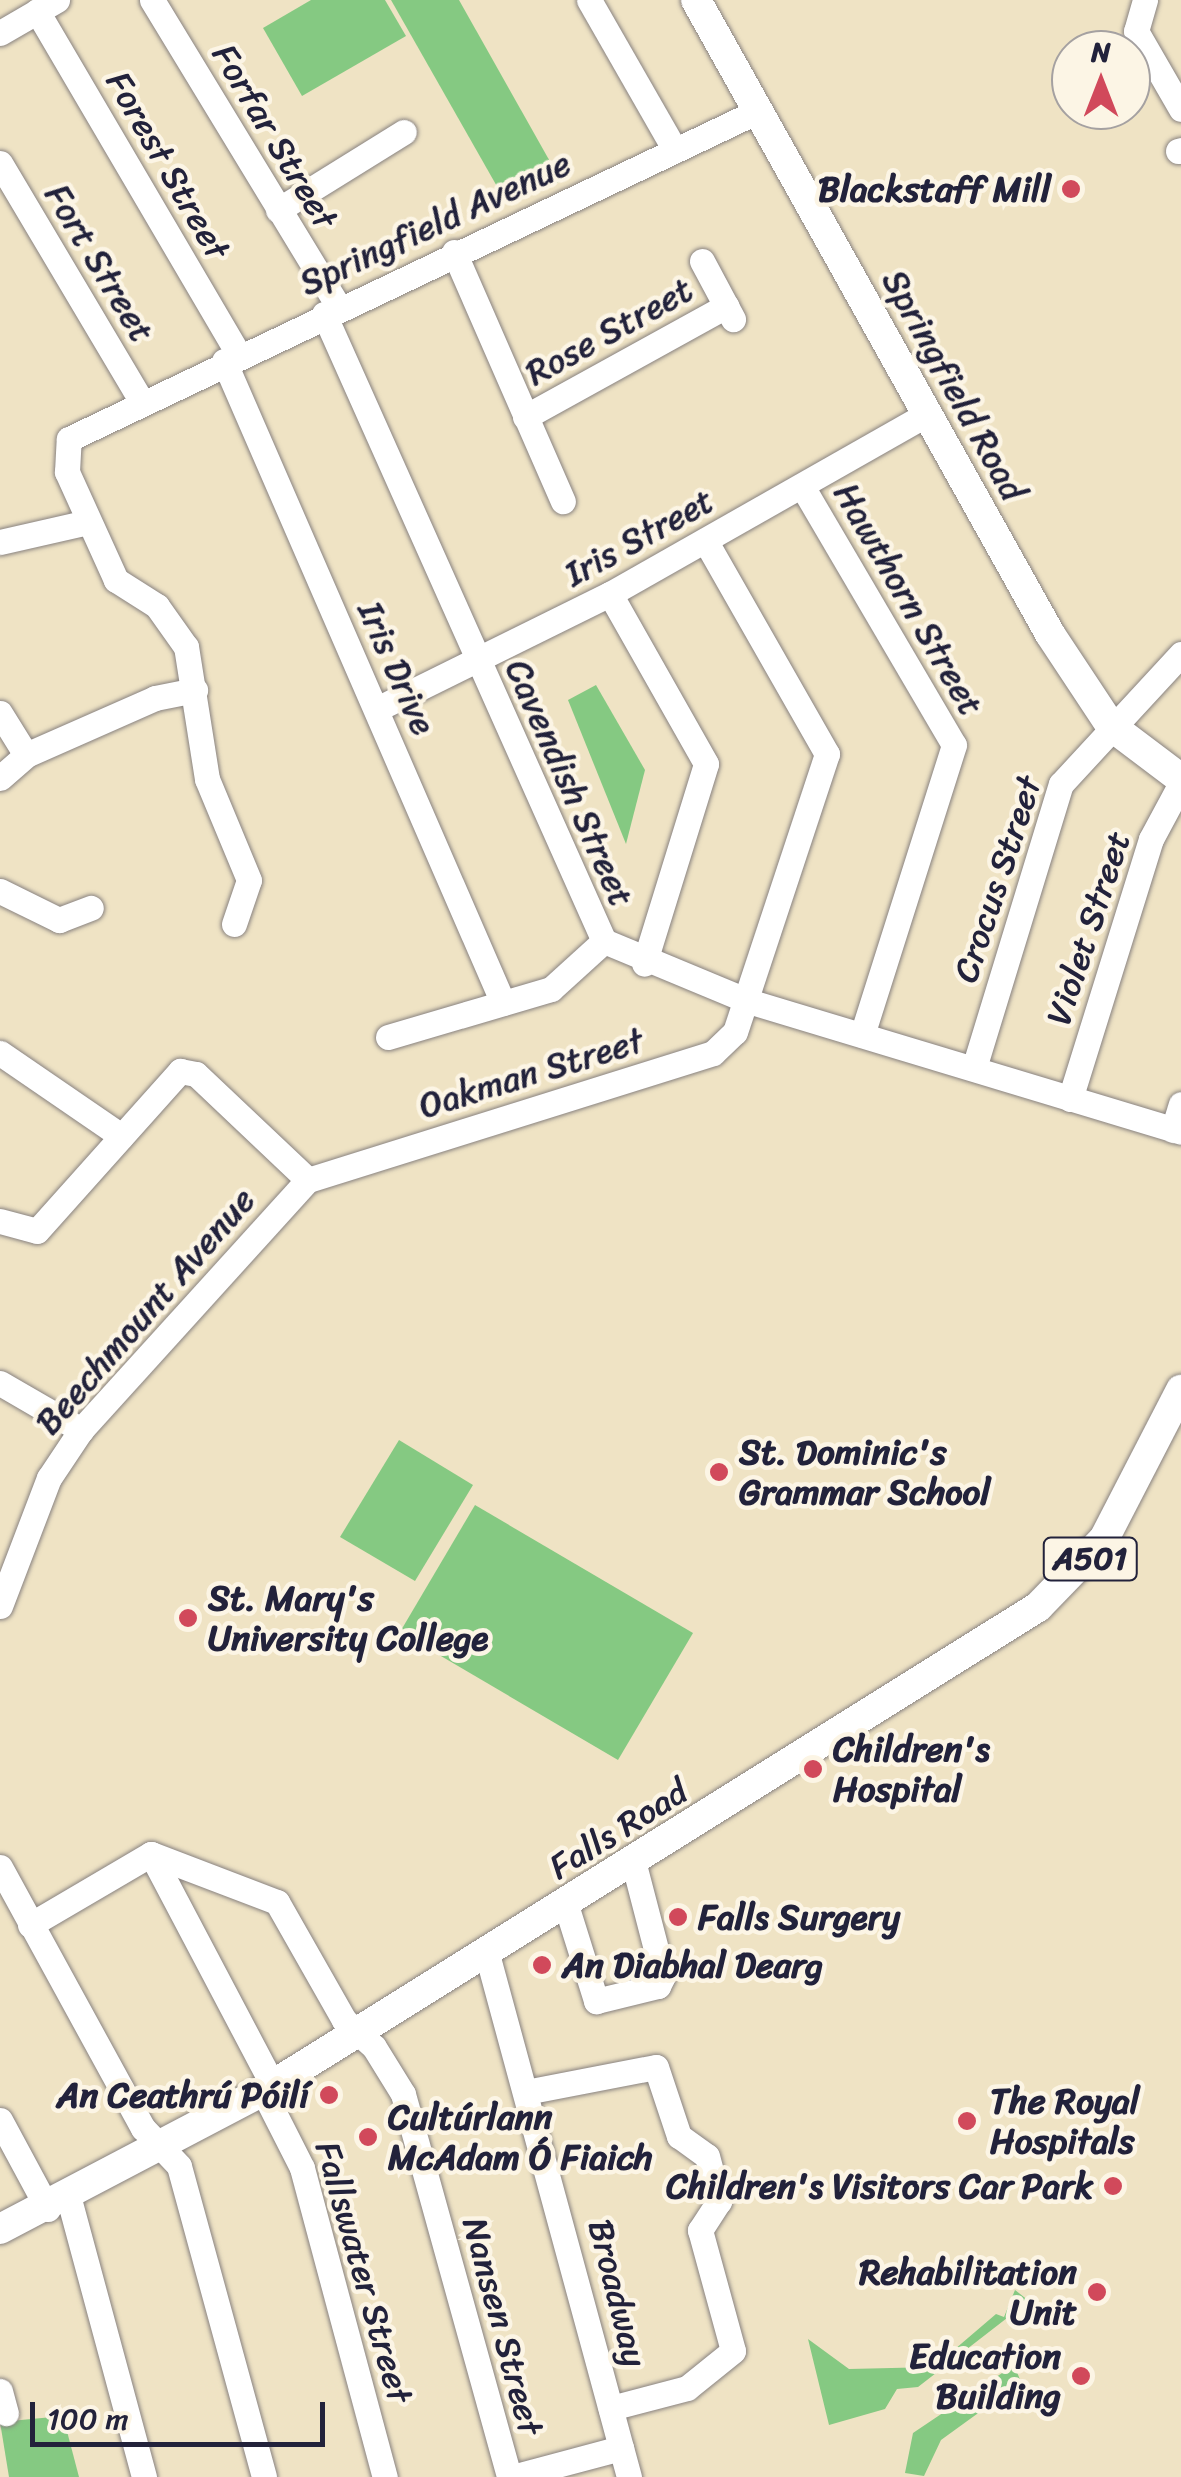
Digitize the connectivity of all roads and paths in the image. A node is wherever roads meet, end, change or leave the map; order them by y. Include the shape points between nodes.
1 (152, 0) edge
2 (589, 0) edge
3 (696, 0) edge
4 (1145, 0) edge
5 (47, 6) edge
6 (0, 34) edge
7 (1181, 109) edge
8 (760, 110) junction
9 (404, 132) dead end
10 (674, 150) junction
11 (0, 163) edge
12 (278, 210) junction
13 (454, 252) junction
14 (702, 261) dead end
15 (332, 311) junction
16 (231, 358) junction
17 (140, 399) junction
18 (928, 413) junction
19 (526, 417) junction
20 (802, 486) junction
21 (563, 501) dead end
22 (88, 522) junction
23 (0, 542) edge
24 (706, 542) junction
25 (610, 594) junction
26 (1181, 654) edge
27 (479, 662) junction
28 (195, 690) junction
29 (378, 710) junction
30 (0, 713) edge
31 (1111, 726) junction
32 (26, 755) junction
33 (1178, 773) edge
34 (0, 778) edge
35 (0, 891) edge
36 (90, 908) dead end
37 (234, 924) dead end
38 (604, 941) junction
39 (644, 964) junction
40 (748, 1000) junction
41 (503, 1004) junction
42 (862, 1035) junction
43 (388, 1037) dead end
44 (0, 1053) edge
45 (974, 1068) junction
46 (1070, 1099) junction
47 (1181, 1104) edge
48 (1177, 1131) edge
49 (121, 1136) junction
50 (308, 1180) junction
51 (0, 1221) edge
52 (0, 1383) edge
53 (1181, 1390) edge
54 (81, 1430) junction
55 (0, 1606) edge
56 (151, 1854) junction
57 (634, 1865) junction
58 (0, 1868) edge
59 (566, 1904) junction
60 (30, 1925) junction
61 (487, 1954) junction
62 (360, 2032) junction
63 (268, 2088) junction
64 (531, 2092) junction
65 (0, 2120) edge
66 (163, 2150) junction
67 (58, 2204) junction
68 (0, 2229) edge
69 (610, 2408) junction
70 (622, 2448) junction
71 (144, 2477) edge
72 (264, 2477) edge
73 (385, 2477) edge
74 (511, 2477) edge
75 (630, 2477) edge

1 - 12 street, Forfar Street
2 - 10 street
3 - 8 main road, Springfield Road
4 - 7 street via 1136,30
5 - 6 street
5 - 16 street, Forest Street
8 - 10 street, Springfield Avenue
8 - 18 main road, Springfield Road
9 - 12 street
10 - 13 street, Springfield Avenue
11 - 17 street, Fort Street
12 - 15 street, Forfar Street
13 - 15 street, Springfield Avenue
13 - 19 street, Rose Street
14 - 19 street, Rose Street via 730,312
15 - 16 street, Springfield Avenue
15 - 27 street, Cavendish Street
16 - 17 street, Springfield Avenue
16 - 29 street, Iris Drive
17 - 22 street, Springfield Avenue via 69,439 66,472
18 - 20 street, Iris Street
18 - 31 main road, Springfield Road
19 - 21 street, Rose Street
20 - 24 street, Iris Street
20 - 42 street, Hawthorn Street via 954,744
22 - 23 street
22 - 28 street via 116,580 157,606 186,646
24 - 25 street, Iris Street
24 - 40 street, Oakman Street via 827,754
25 - 27 street, Iris Street
25 - 39 street via 706,764
26 - 31 street, Crocus Street
27 - 29 street, Iris Street
27 - 38 street, Cavendish Street
28 - 32 street via 155,698
28 - 37 street via 207,779 248,880
29 - 41 street, Iris Drive
30 - 32 street
31 - 33 main road, Springfield Road
31 - 45 street, Crocus Street via 1062,784
32 - 34 street
33 - 46 street, Violet Street
35 - 36 street via 59,920
38 - 39 street, Cavendish Street
38 - 41 street via 551,989
39 - 40 street, Cavendish Street
40 - 42 street, Cavendish Street
40 - 50 street, Oakman Street via 713,1053
41 - 43 street
42 - 45 street, Cavendish Street
44 - 49 street
45 - 46 street, Cavendish Street
46 - 48 street, Cavendish Street
47 - 48 street
49 - 50 street via 180,1071 196,1074
49 - 51 street via 37,1231
50 - 54 street, Beechmount Avenue
52 - 54 street
53 - 57 main road, Falls Road / A501 via 1104,1540 1072,1580
54 - 55 street, Beechmount Avenue via 49,1478
56 - 60 street
56 - 62 street, Nansen Street via 277,1902 344,2020
56 - 63 street, Fallswater Street
57 - 59 main road, Falls Road / A501
57 - 59 street via 663,1976 658,1986 596,2000
58 - 60 street
59 - 61 main road, Falls Road / A501
60 - 66 street
61 - 62 main road, Falls Road / A501
61 - 64 street, Broadway
62 - 63 main road, Falls Road / A501
62 - 74 street, Nansen Street via 403,2094
63 - 66 main road, Falls Road / A501
63 - 73 street, Fallswater Street via 302,2168
64 - 69 street, Broadway
64 - 69 street via 656,2067 678,2136 707,2156 719,2200 700,2230 733,2351 687,2388
65 - 67 street
66 - 67 main road, Falls Road / A501
66 - 72 street via 178,2166
67 - 68 main road, Falls Road / A501
67 - 71 street
69 - 70 street, Broadway
70 - 74 street
70 - 75 street, Broadway

